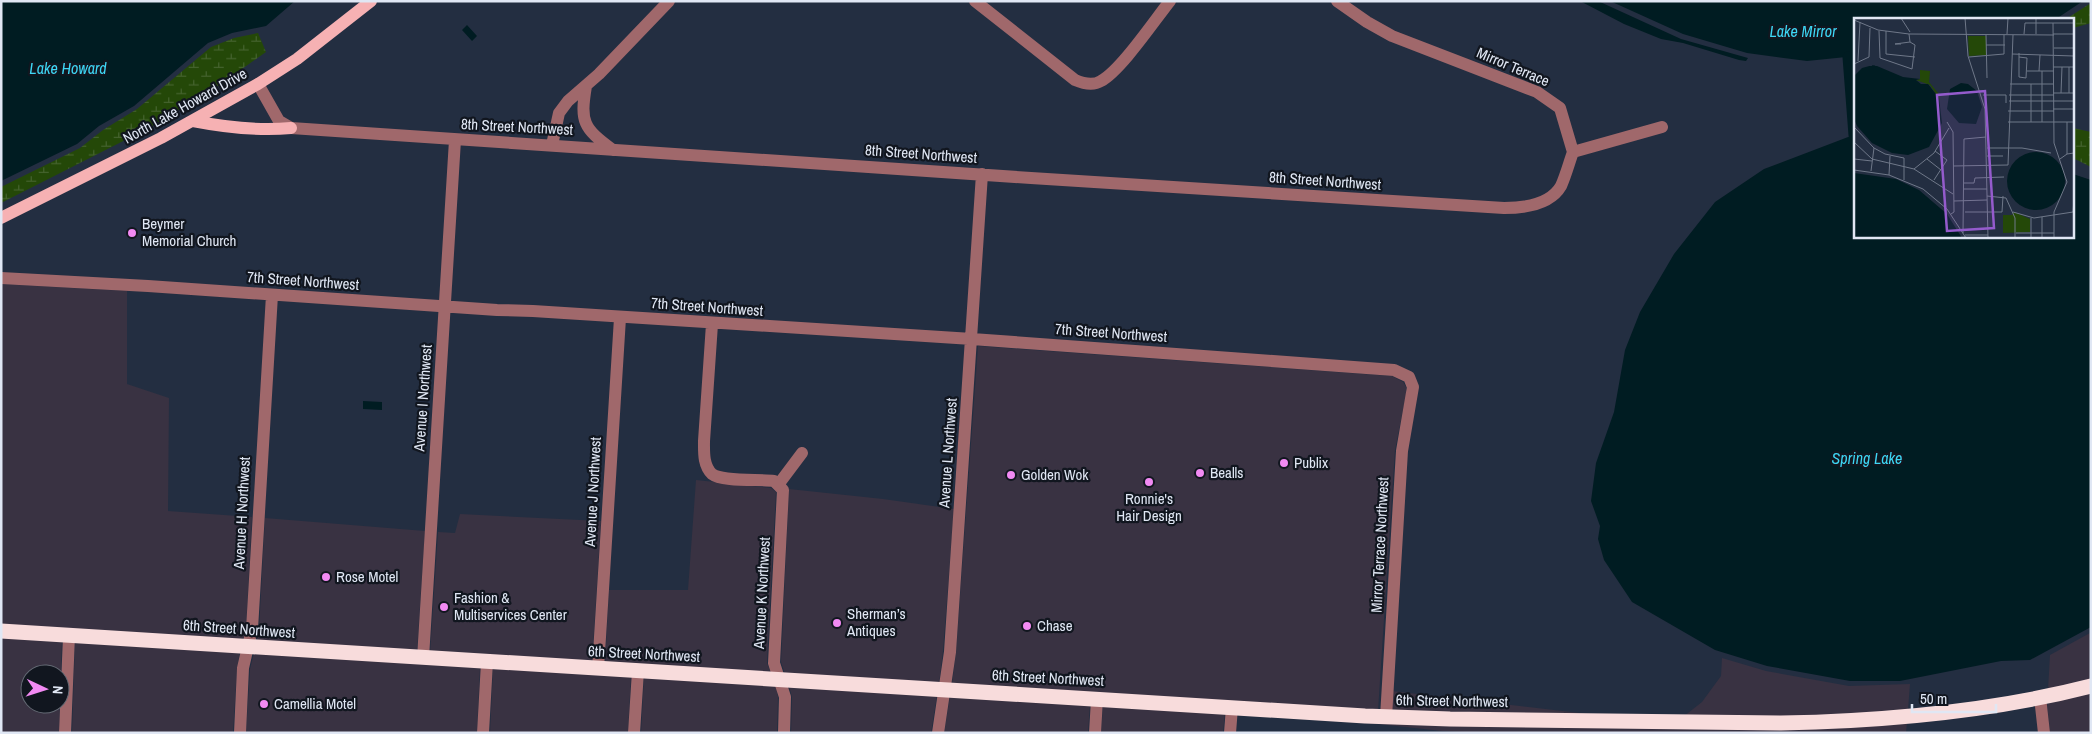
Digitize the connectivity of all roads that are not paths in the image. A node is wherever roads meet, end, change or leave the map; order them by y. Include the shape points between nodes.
1 (370, 1) edge
2 (669, 1) edge
3 (976, 1) edge
4 (1170, 1) edge
5 (1337, 1) edge
6 (258, 84) junction
7 (586, 86) junction
8 (193, 121) junction
9 (291, 128) junction
10 (1662, 128) dead end
11 (455, 140) junction
12 (552, 145) junction
13 (613, 150) junction
14 (1573, 152) junction
15 (982, 174) junction
16 (1, 218) edge
17 (1, 278) edge
18 (272, 295) junction
19 (446, 307) junction
20 (620, 318) junction
21 (712, 324) junction
22 (972, 339) junction
23 (1409, 378) joint
24 (802, 453) dead end
25 (778, 485) junction
26 (1, 631) edge
27 (69, 636) junction
28 (248, 647) junction
29 (424, 658) junction
30 (487, 662) junction
31 (598, 669) junction
32 (638, 671) junction
33 (781, 680) junction
34 (2091, 686) edge
35 (944, 690) junction
36 (2040, 697) junction
37 (1097, 699) junction
38 (1232, 707) junction
39 (1386, 717) junction
40 (65, 733) edge
41 (240, 733) edge
42 (483, 733) edge
43 (634, 733) edge
44 (784, 733) edge
45 (938, 733) edge
46 (1095, 733) edge
47 (1230, 733) edge
48 (2044, 733) edge

1 - 6 main road, North Lake Howard Drive via 297,59
2 - 7 street
3 - 4 street via 1074,80 1092,84 1100,82 1119,65
5 - 14 street, Mirror Terrace via 1392,36 1537,92 1560,108
6 - 8 main road, North Lake Howard Drive
6 - 9 street via 279,121
7 - 12 street via 560,114
7 - 13 street via 582,111 588,130
8 - 9 main road via 215,126
8 - 16 main road, North Lake Howard Drive
9 - 11 street, 8th Street Northwest
10 - 14 street
11 - 12 street, 8th Street Northwest
11 - 19 street, Avenue I Northwest
12 - 13 street, 8th Street Northwest
13 - 15 street, 8th Street Northwest
14 - 15 street, 8th Street Northwest via 1560,187 1547,199 1520,208
15 - 22 street, Avenue L Northwest
17 - 18 street, 7th Street Northwest
18 - 19 street, 7th Street Northwest
18 - 28 street, Avenue H Northwest via 252,629
19 - 20 street, 7th Street Northwest
19 - 29 street, Avenue I Northwest
20 - 21 street, 7th Street Northwest
20 - 31 street, Avenue J Northwest
21 - 22 street, 7th Street Northwest
21 - 25 street via 704,458 713,474 774,481
22 - 23 street, 7th Street Northwest via 1385,368
22 - 35 street, Avenue L Northwest via 950,652
23 - 39 street, Mirror Terrace Northwest via 1413,387 1402,451
24 - 25 street
25 - 33 street, Avenue K Northwest via 783,490 783,499 774,663
26 - 27 highway, 6th Street Northwest
27 - 28 highway, 6th Street Northwest
27 - 40 street
28 - 29 highway, 6th Street Northwest
28 - 41 street, Avenue H Northwest via 243,668
29 - 30 highway, 6th Street Northwest
30 - 31 highway, 6th Street Northwest
30 - 42 street
31 - 32 highway, 6th Street Northwest
32 - 33 highway, 6th Street Northwest
32 - 43 street
33 - 35 highway, 6th Street Northwest
33 - 44 street, Avenue K Northwest via 785,697
34 - 36 highway, 6th Street Northwest
35 - 37 highway, 6th Street Northwest
35 - 45 street, Avenue L Northwest
36 - 39 highway, 6th Street Northwest via 1922,714 1814,723
36 - 48 street
37 - 38 highway, 6th Street Northwest
37 - 46 street
38 - 39 highway, 6th Street Northwest
38 - 47 street

